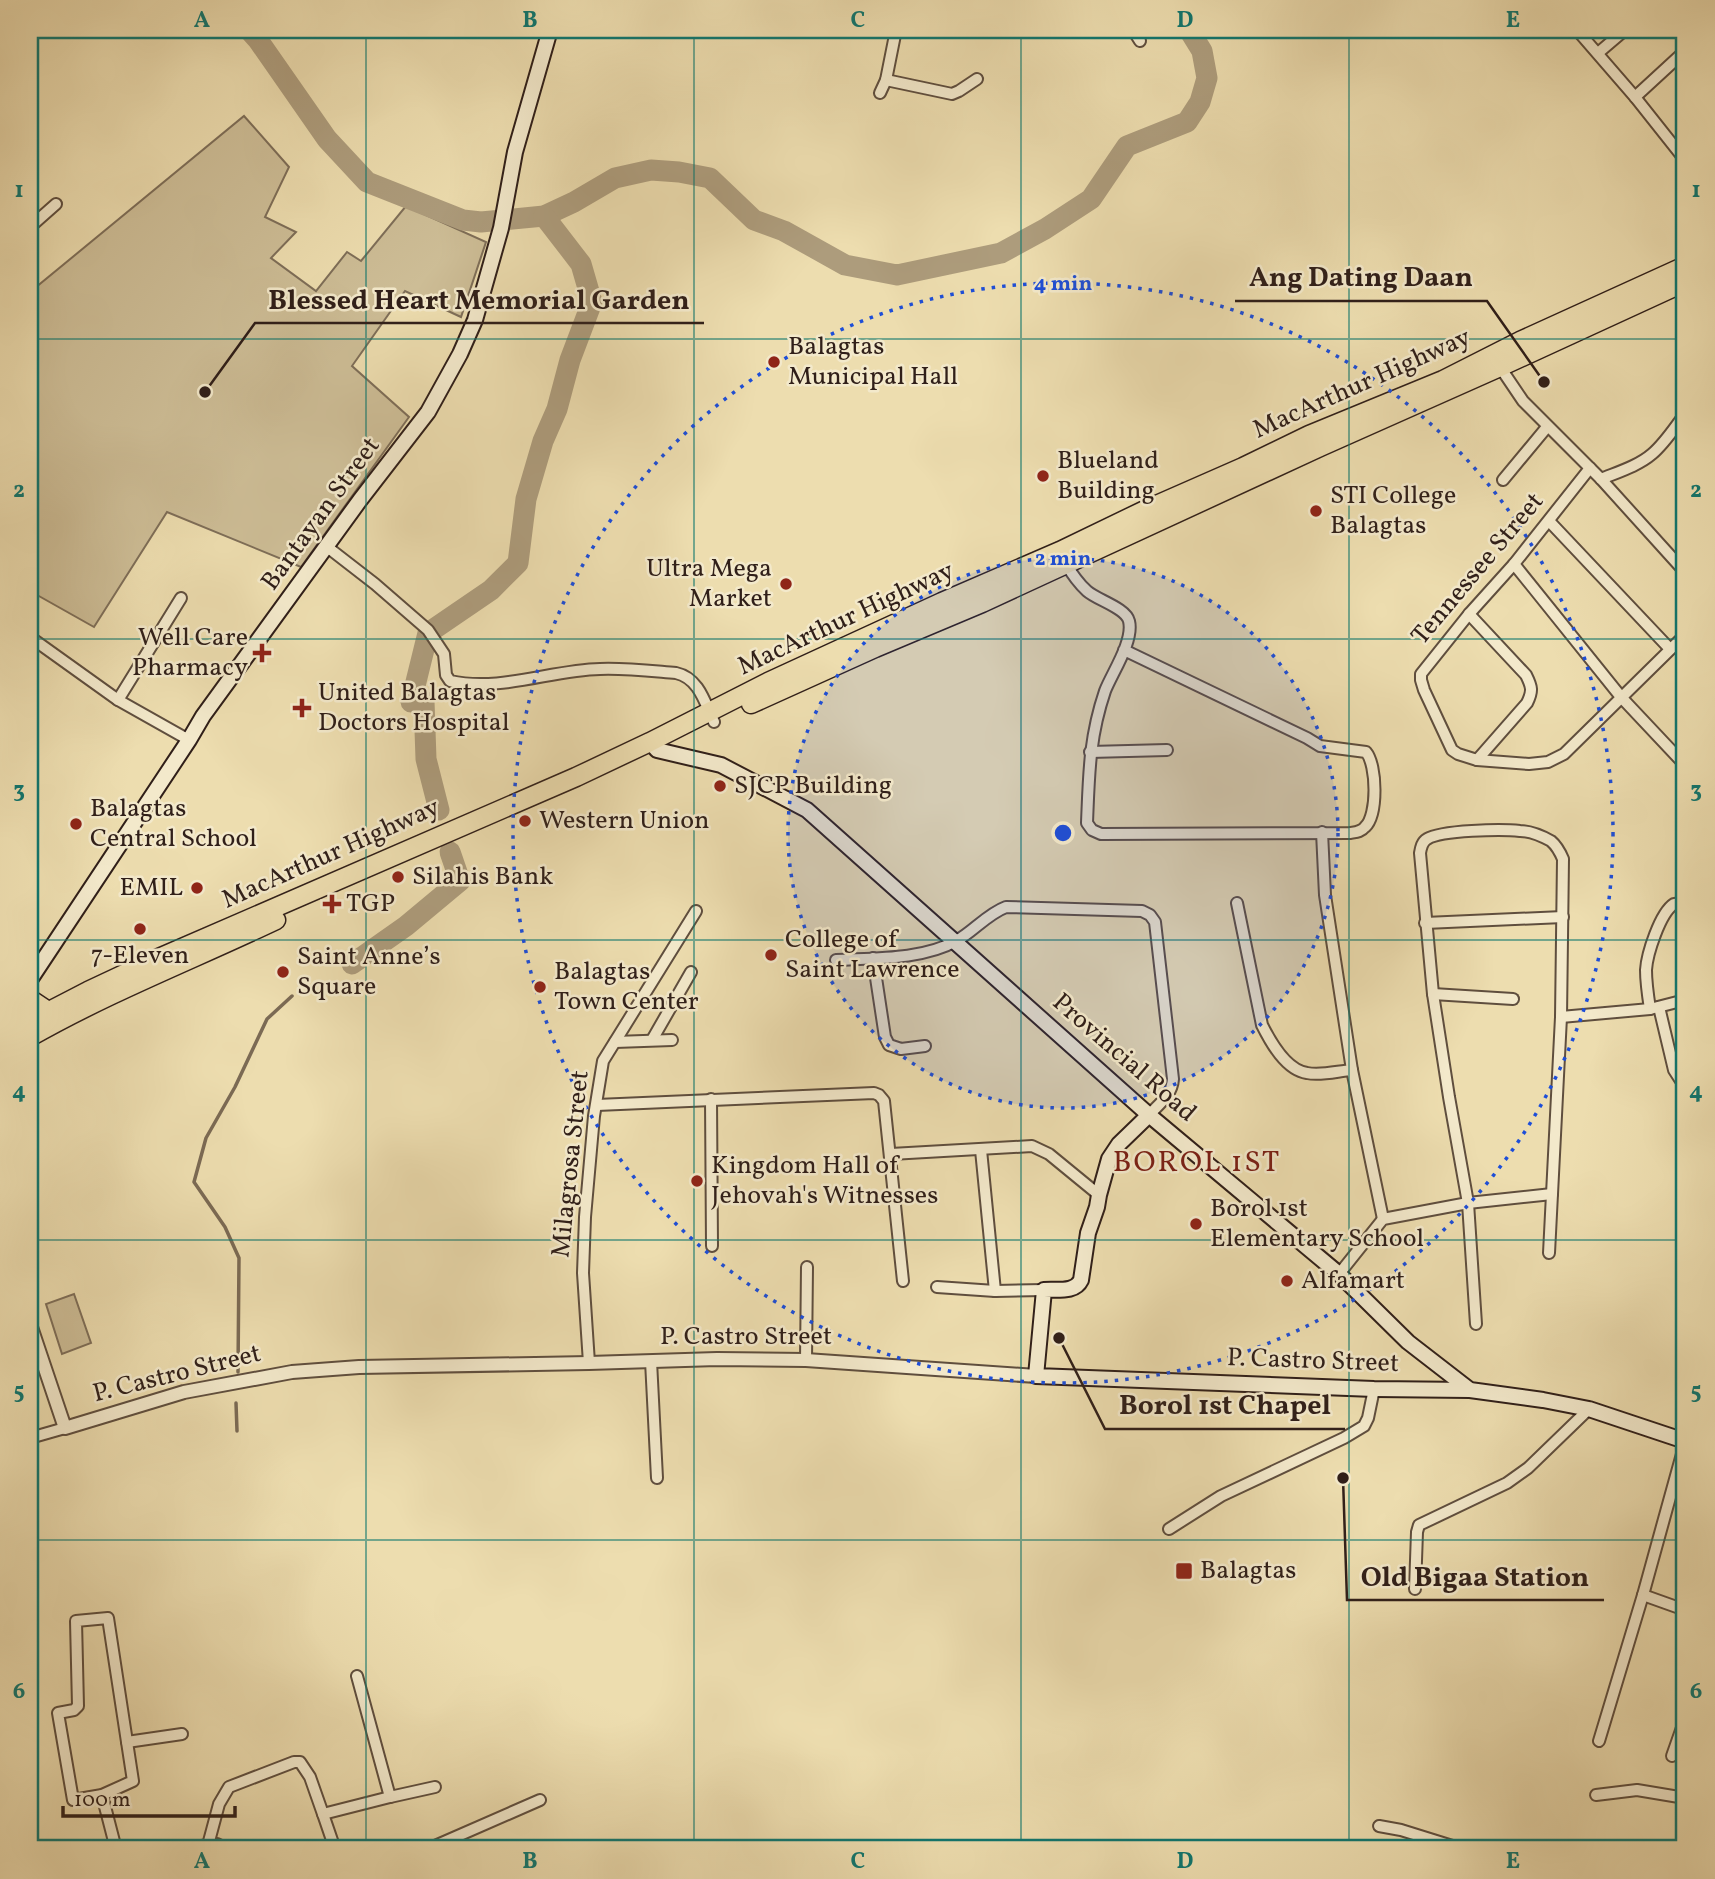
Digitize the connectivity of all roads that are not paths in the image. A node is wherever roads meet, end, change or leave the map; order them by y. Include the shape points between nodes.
1 (550, 30) edge
2 (872, 30) edge
3 (1133, 30) edge
4 (1577, 30) edge
5 (1625, 30) edge
6 (895, 31) edge
7 (1140, 41) dead end
8 (1685, 51) edge
9 (1598, 53) junction
10 (977, 79) dead end
11 (886, 80) junction
12 (880, 93) dead end
13 (1635, 97) junction
14 (1685, 160) edge
15 (56, 204) dead end
16 (30, 227) edge
17 (1685, 266) edge
18 (1685, 282) edge
19 (1496, 361) junction
20 (1685, 414) edge
21 (1547, 427) junction
22 (1590, 468) junction
23 (1601, 479) junction
24 (1503, 481) dead end
25 (1549, 521) junction
26 (326, 547) junction
27 (1063, 557) junction
28 (1514, 564) junction
29 (1685, 572) edge
30 (181, 598) dead end
31 (1469, 614) junction
32 (1685, 635) edge
33 (30, 637) edge
34 (1670, 649) junction
35 (1124, 650) junction
36 (1621, 697) junction
37 (118, 700) junction
38 (712, 717) junction
39 (189, 740) junction
40 (654, 746) junction
41 (1167, 750) dead end
42 (1090, 752) junction
43 (1477, 760) junction
44 (1685, 765) edge
45 (1322, 832) junction
46 (442, 840) junction
47 (1237, 903) dead end
48 (1685, 903) edge
49 (696, 911) dead end
50 (1563, 917) junction
51 (1425, 923) junction
52 (955, 942) junction
53 (873, 958) junction
54 (836, 960) dead end
55 (691, 972) dead end
56 (30, 980) edge
57 (1433, 994) junction
58 (30, 999) edge
59 (1513, 999) dead end
60 (1685, 1000) edge
61 (1655, 1008) junction
62 (48, 1011) junction
63 (1561, 1017) junction
64 (30, 1021) edge
65 (30, 1037) edge
66 (652, 1040) junction
67 (672, 1040) dead end
68 (615, 1042) junction
69 (925, 1046) dead end
70 (1352, 1070) junction
71 (1685, 1087) edge
72 (710, 1099) junction
73 (597, 1105) junction
74 (1149, 1115) junction
75 (981, 1150) junction
76 (891, 1154) junction
77 (1552, 1194) junction
78 (1099, 1195) junction
79 (1468, 1203) junction
80 (1383, 1219) junction
81 (712, 1246) dead end
82 (1549, 1253) dead end
83 (807, 1267) dead end
84 (1339, 1274) junction
85 (903, 1281) dead end
86 (937, 1287) dead end
87 (1044, 1290) junction
88 (995, 1291) junction
89 (30, 1324) edge
90 (1476, 1324) dead end
91 (806, 1360) junction
92 (651, 1361) junction
93 (589, 1363) junction
94 (1036, 1376) junction
95 (1374, 1389) junction
96 (1470, 1390) junction
97 (1589, 1409) junction
98 (65, 1428) junction
99 (30, 1438) edge
100 (1685, 1442) edge
101 (657, 1478) dead end
102 (1169, 1529) dead end
103 (1415, 1589) dead end
104 (1643, 1595) junction
105 (1685, 1610) edge
106 (357, 1676) dead end
107 (1685, 1719) edge
108 (182, 1734) dead end
109 (1599, 1741) dead end
110 (127, 1742) junction
111 (1672, 1756) dead end
112 (435, 1787) dead end
113 (102, 1795) junction
114 (1596, 1795) dead end
115 (390, 1797) junction
116 (1685, 1798) edge
117 (540, 1800) dead end
118 (323, 1814) junction
119 (1379, 1826) dead end
120 (208, 1845) junction
121 (116, 1849) edge
122 (178, 1849) edge
123 (227, 1849) edge
124 (335, 1849) edge
125 (428, 1849) edge
126 (1462, 1849) edge

1 - 26 main road, Bantayan Street via 475,320 428,412
2 - 6 street
3 - 7 street
4 - 9 street
5 - 9 street
6 - 11 street
8 - 13 street
9 - 13 street
10 - 11 street via 952,93
11 - 12 street
13 - 14 street
15 - 16 street
17 - 19 highway, MacArthur Highway
18 - 19 highway, MacArthur Highway
19 - 21 street
19 - 27 highway, MacArthur Highway via 1320,447
20 - 23 street via 1652,455
21 - 22 street
21 - 24 street
22 - 23 street
22 - 25 street, Tennessee Street
23 - 29 street
25 - 28 street, Tennessee Street
25 - 34 street
26 - 38 street via 428,630 444,654 450,681 523,681 600,669 676,673 694,681
26 - 39 main road, Bantayan Street
27 - 35 street via 1084,588 1129,619
27 - 38 highway, MacArthur Highway via 982,603
28 - 31 street, Tennessee Street
28 - 36 street
30 - 37 street
31 - 43 street, Tennessee Street via 1421,680 1452,750
31 - 43 street via 1532,686 1527,703
32 - 34 street, Tennessee Street
33 - 37 street
34 - 36 street, Tennessee Street
35 - 42 street via 1106,689
35 - 45 street via 1320,746 1366,752 1372,759 1375,792 1368,825 1350,833
36 - 43 street, Tennessee Street via 1564,754 1548,762
36 - 44 street
37 - 39 street
38 - 40 highway, MacArthur Highway
39 - 56 main road, Bantayan Street
40 - 46 highway, MacArthur Highway
40 - 52 main road, Provincial Road via 721,765 807,810
41 - 42 street
42 - 45 street via 1087,823 1101,834
45 - 70 street via 1325,895
46 - 62 highway, MacArthur Highway via 152,961
46 - 65 highway, MacArthur Highway
47 - 70 street via 1262,1025 1269,1038 1286,1061 1303,1073
48 - 61 street via 1667,911 1650,950 1647,992
49 - 68 street, Milagrosa Street
50 - 51 street
50 - 51 street via 1563,859 1557,847 1522,831 1491,830 1438,835 1421,845
50 - 63 street
51 - 57 street
52 - 53 street via 925,953
52 - 74 main road, Provincial Road
52 - 74 street via 1006,907 1142,911 1150,915 1172,1087
53 - 54 street
53 - 69 street via 889,1045
55 - 66 street
57 - 59 street
57 - 79 street
58 - 62 highway
60 - 61 street
61 - 63 street
61 - 71 street via 1674,1070
62 - 64 highway, MacArthur Highway
63 - 77 street
66 - 67 street
66 - 68 street
68 - 73 street, Milagrosa Street via 603,1061
70 - 80 street
72 - 73 street
72 - 76 street via 874,1093 884,1101
72 - 81 street
73 - 93 street, Milagrosa Street via 583,1273
74 - 78 main road via 1118,1144
74 - 84 main road, Provincial Road
75 - 76 street
75 - 78 street via 1041,1149
75 - 88 street
76 - 85 street
77 - 79 street
77 - 82 street
78 - 87 main road via 1087,1233 1081,1280 1073,1289
79 - 80 street
79 - 90 street
80 - 84 street
83 - 91 street
84 - 96 main road, Provincial Road via 1408,1342
86 - 88 street
87 - 88 street
87 - 94 main road
89 - 98 street
91 - 92 street, P. Castro Street
91 - 94 street, P. Castro Street
92 - 93 street, P. Castro Street
92 - 101 street
93 - 98 street, P. Castro Street via 292,1372 184,1392
94 - 95 main road, P. Castro Street
95 - 96 main road, P. Castro Street
95 - 102 street via 1364,1426 1221,1496
96 - 97 main road, Provincial Road
97 - 100 main road, Provincial Road
97 - 103 street via 1507,1483 1419,1525
98 - 99 street, P. Castro Street
100 - 104 street
104 - 105 street
104 - 109 street
106 - 115 street
107 - 111 street
108 - 110 street
110 - 113 street via 133,1781
110 - 113 street via 108,1618 76,1621 78,1706 58,1713 73,1800
112 - 115 street
113 - 121 street
114 - 116 street via 1637,1790
115 - 118 street
117 - 125 street
118 - 120 street via 306,1768 294,1762 229,1787 219,1804
118 - 124 street
119 - 126 street
120 - 122 street
120 - 123 street

